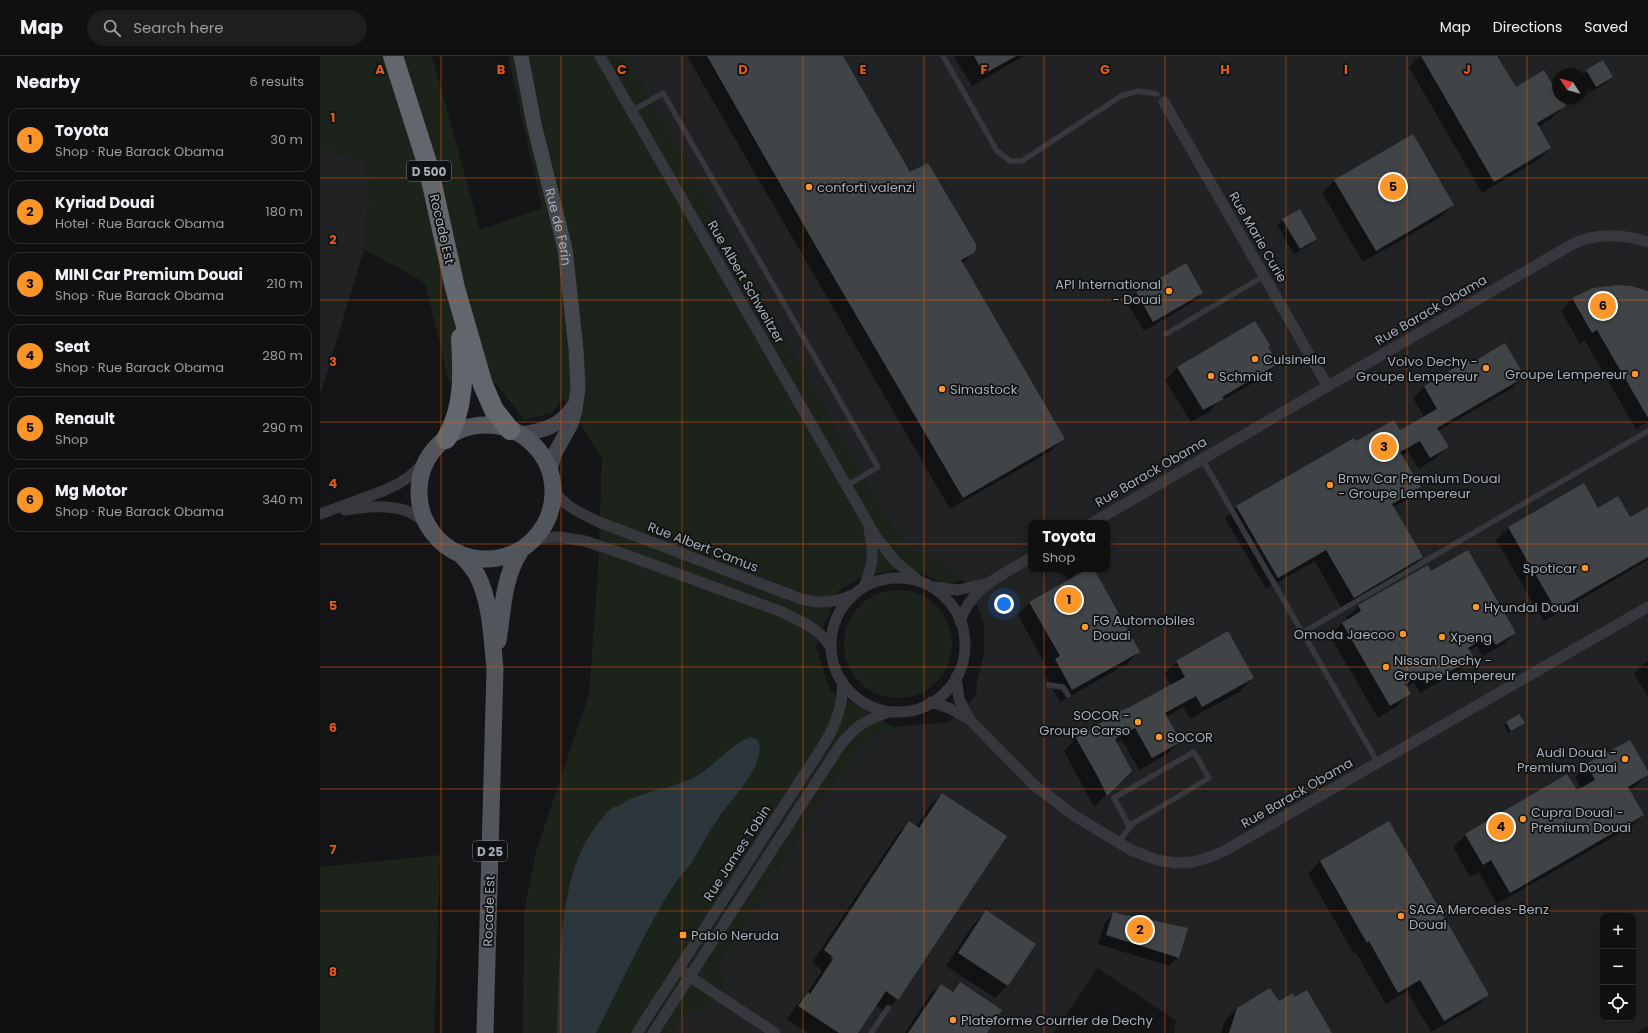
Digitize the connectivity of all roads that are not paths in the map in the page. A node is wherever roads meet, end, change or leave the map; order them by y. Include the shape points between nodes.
1 (393, 56) edge
2 (521, 56) edge
3 (600, 56) edge
4 (943, 56) edge
5 (1161, 98) joint
6 (632, 111) junction
7 (1648, 242) edge
8 (1264, 276) junction
9 (455, 288) junction
10 (1166, 334) dead end
11 (1328, 387) junction
12 (576, 401) junction
13 (1648, 431) edge
14 (515, 432) junction
15 (446, 439) junction
16 (428, 459) junction
17 (1202, 459) junction
18 (550, 470) junction
19 (846, 486) junction
20 (553, 488) junction
21 (322, 514) edge
22 (1097, 520) edge
23 (867, 523) junction
24 (428, 525) junction
25 (526, 545) junction
26 (459, 553) junction
27 (1028, 560) edge
28 (989, 583) junction
29 (925, 584) junction
30 (859, 591) junction
31 (1648, 607) edge
32 (960, 622) junction
33 (1302, 633) junction
34 (831, 648) junction
35 (495, 669) junction
36 (956, 677) junction
37 (842, 681) junction
38 (1049, 685) dead end
39 (1068, 695) dead end
40 (931, 702) junction
41 (892, 711) junction
42 (970, 720) junction
43 (1378, 762) junction
44 (1129, 826) junction
45 (1118, 843) junction
46 (678, 969) junction
47 (689, 976) junction
48 (888, 1008) dead end
49 (770, 1031) edge
50 (485, 1033) edge
51 (636, 1033) edge
52 (653, 1033) edge
53 (871, 1033) edge

1 - 9 highway, Rocade Est / D 500 via 428,166
2 - 12 street, Rue de Ferin via 565,249 576,349
3 - 6 street, Rue Albert Schweitzer
4 - 5 lane via 996,151 1010,161 1022,161 1121,96 1138,91
5 - 8 street, Rue Marie Curie
6 - 19 street, Rue Albert Schweitzer
6 - 19 lane via 663,93 878,467
7 - 11 street, Rue Barack Obama via 1622,236 1592,237 1577,242
8 - 10 lane
8 - 11 street, Rue Marie Curie
9 - 14 highway, Rocade Est / D 500 via 485,392 494,410
9 - 15 highway, Rocade Est / D 500 via 462,349 461,396 456,419
11 - 17 street, Rue Barack Obama
12 - 14 street via 568,414 558,423 542,430
12 - 18 street, Rue de Ferin via 573,417 554,455
13 - 33 lane
14 - 15 main road via 494,426 477,426 461,430
14 - 18 main road via 538,449
15 - 16 main road
16 - 21 street via 398,484
16 - 24 main road via 422,476 420,495 421,507
17 - 22 street, Rue Barack Obama
17 - 33 lane
18 - 20 main road
19 - 23 street, Rue Albert Schweitzer
20 - 25 main road via 549,517 542,530
20 - 30 street, Rue Albert Camus via 568,506 598,522 801,599 828,602
21 - 24 street via 356,508 384,507 407,511
23 - 29 street, Rue Albert Schweitzer via 894,561
23 - 30 street, Rue Albert Schweitzer via 873,562
24 - 26 main road via 441,542
25 - 26 main road via 508,556 494,559 480,559
25 - 34 street via 551,537 571,538 621,553 782,612 816,631 825,638
25 - 35 main road, Rocade Est / D 25 via 510,568 507,580
26 - 35 main road, Rocade Est / D 25 via 477,575 482,587 490,623
27 - 28 street
28 - 29 street via 958,590
28 - 32 street via 967,606
29 - 30 street via 894,578 878,581
29 - 32 street via 947,599
30 - 34 street via 844,605 836,618
31 - 43 street, Rue Barack Obama
32 - 36 street via 964,652
33 - 43 lane
34 - 37 street via 835,668
35 - 50 main road, Rocade Est / D 25
36 - 40 street via 947,690
36 - 42 street, Rue Barack Obama via 958,699
37 - 41 street via 861,700 876,708
37 - 46 street, Rue James Tobin via 841,706 830,734
38 - 39 lane via 1063,687
40 - 41 street via 912,710
40 - 42 street, Rue Barack Obama via 949,708
41 - 47 street, Rue James Tobin via 862,723 845,739
42 - 45 street, Rue Barack Obama via 1038,788 1067,811
43 - 45 street, Rue Barack Obama via 1223,852 1206,859 1185,863 1157,860 1140,855
44 - 44 lane via 1209,778 1194,752 1114,798
44 - 45 lane
46 - 47 street
46 - 51 street, Rue James Tobin
47 - 49 street
47 - 52 street, Rue James Tobin
48 - 53 lane

